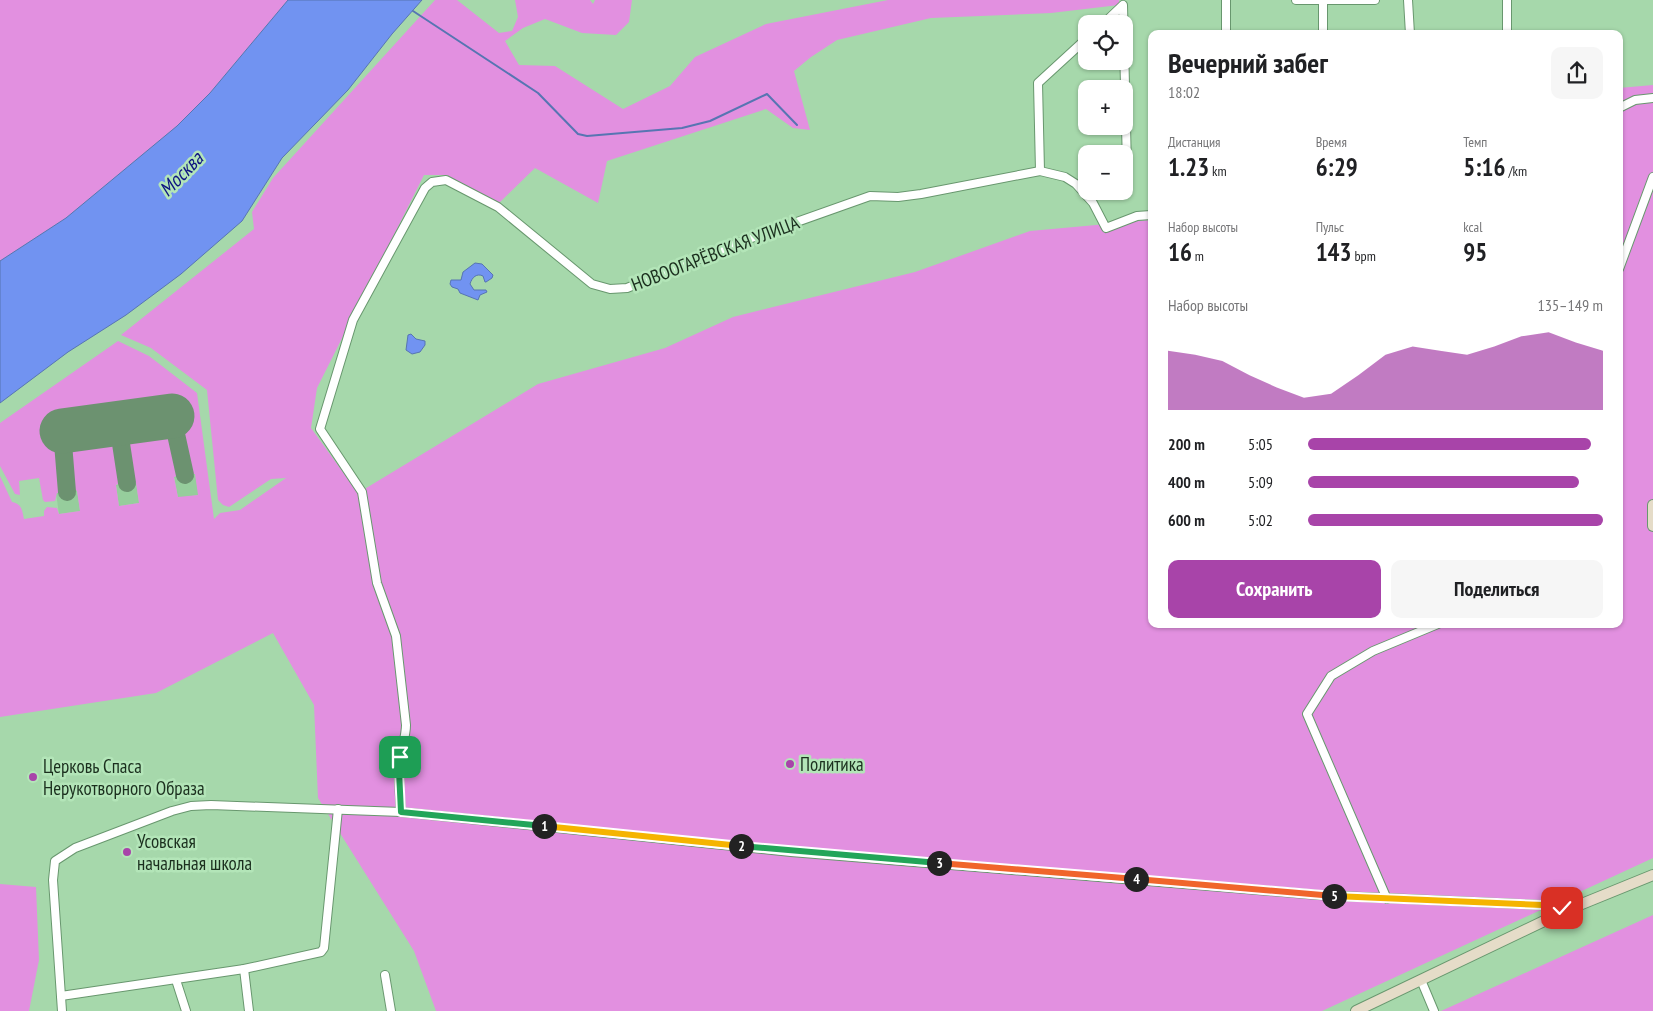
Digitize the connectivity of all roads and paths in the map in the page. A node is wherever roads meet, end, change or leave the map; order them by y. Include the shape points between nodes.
1 (1226, 0) edge
2 (1296, 0) edge
3 (1375, 0) edge
4 (1408, 0) edge
5 (1507, 0) edge
6 (1323, 1) edge
7 (1126, 2) edge
8 (1112, 15) edge
9 (1226, 30) edge
10 (1323, 30) edge
11 (1410, 30) edge
12 (1507, 30) edge
13 (1078, 46) edge
14 (1653, 98) edge
15 (1623, 106) edge
16 (1127, 145) edge
17 (1040, 171) junction
18 (1653, 177) edge
19 (1148, 215) edge
20 (1623, 258) edge
21 (1653, 505) edge
22 (1653, 526) edge
23 (1428, 628) edge
24 (338, 809) junction
25 (401, 812) junction
26 (1653, 875) edge
27 (1387, 899) junction
28 (1568, 910) junction
29 (244, 969) junction
30 (385, 975) dead end
31 (176, 980) junction
32 (1421, 980) junction
33 (61, 996) junction
34 (62, 1011) edge
35 (186, 1011) edge
36 (249, 1011) edge
37 (391, 1011) edge
38 (1356, 1011) edge
39 (1434, 1011) edge

1 - 9 street
2 - 6 street
3 - 6 street
4 - 11 street
5 - 12 street
6 - 10 street
7 - 8 street
7 - 16 street
13 - 17 street via 1038,83
14 - 15 street via 1635,100
17 - 19 street, НОВООГАРЁВСКАЯ УЛИЦА via 1065,177 1076,184 1093,203 1106,228
17 - 25 street, НОВООГАРЁВСКАЯ УЛИЦА via 921,194 870,196 746,240 627,288 610,289 592,284 498,207 446,180 432,182 425,188 353,320 320,429 362,492 377,583 396,636 406,725 399,771
18 - 20 street
21 - 22 main road
23 - 27 street via 1373,651 1331,676 1307,714
24 - 25 street
24 - 29 street via 324,948 317,954
24 - 33 street via 191,806 75,848 55,861 53,880
25 - 27 street via 791,852
26 - 28 main road
27 - 28 street via 1542,905
28 - 32 main road
29 - 31 street
29 - 36 street
30 - 37 street
31 - 33 street
31 - 35 street
32 - 38 main road
32 - 39 street
33 - 34 street

